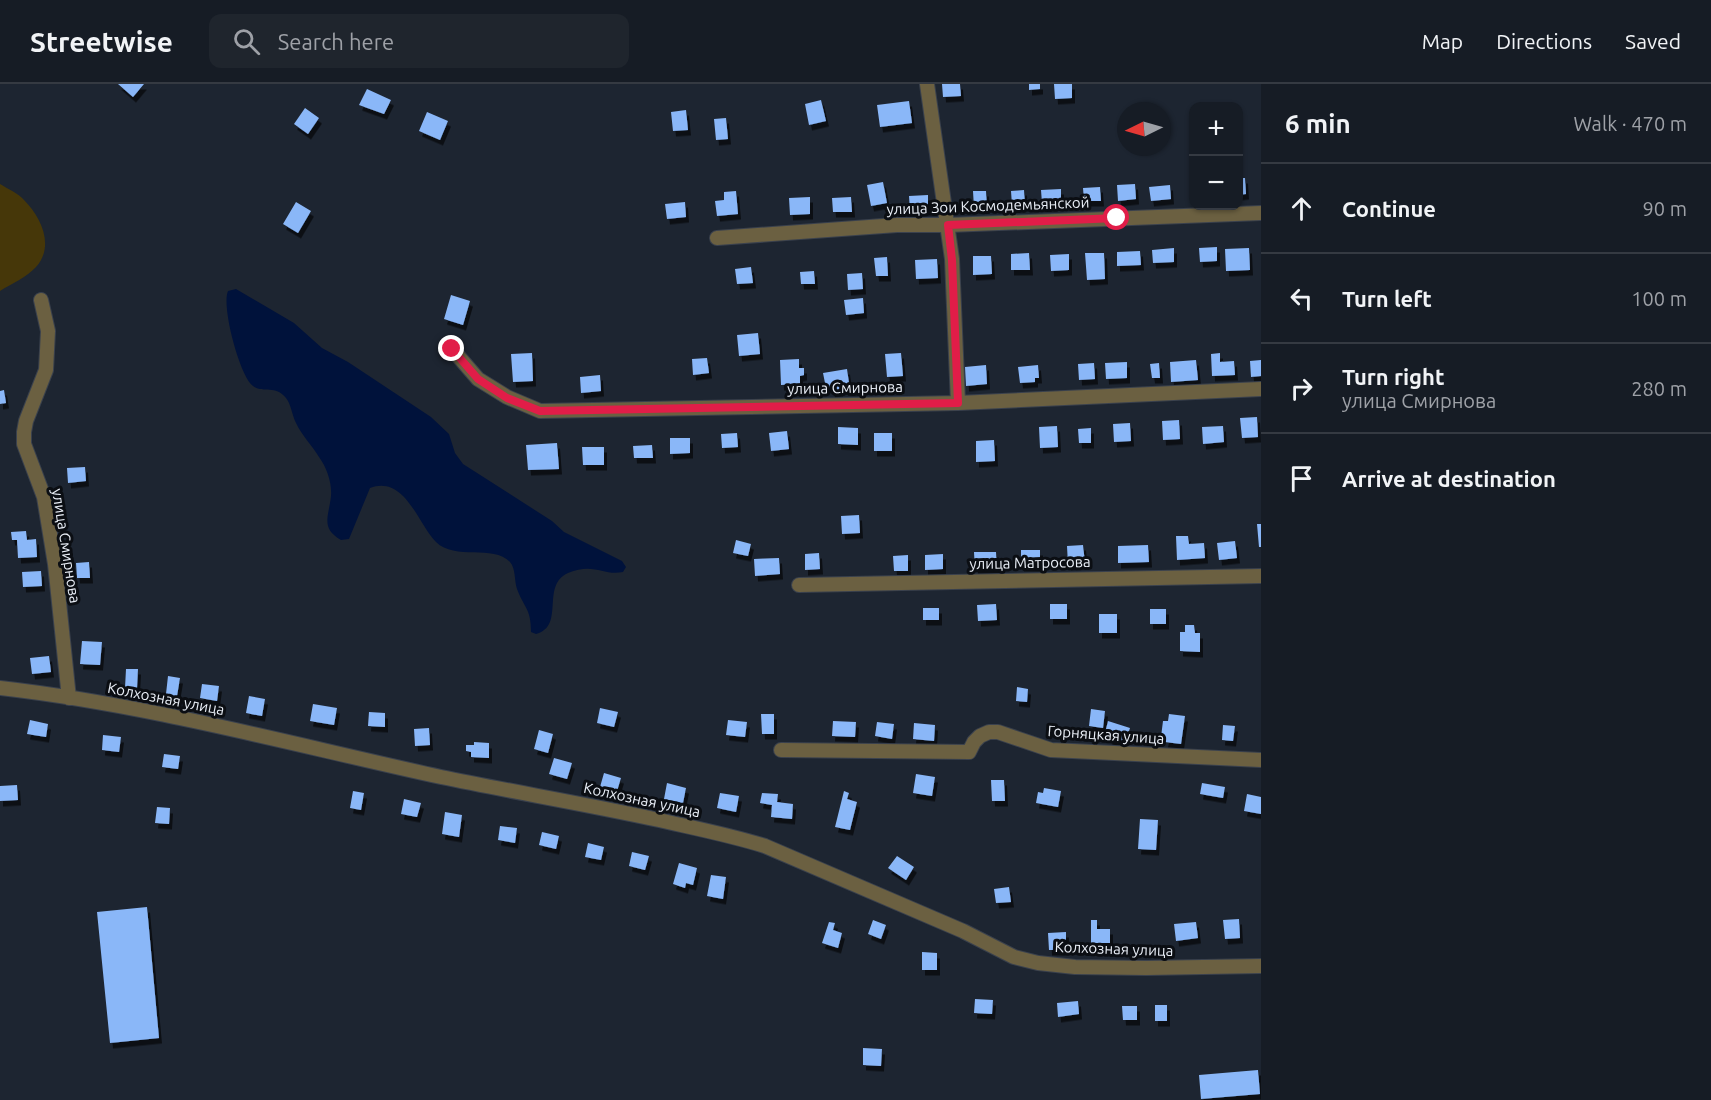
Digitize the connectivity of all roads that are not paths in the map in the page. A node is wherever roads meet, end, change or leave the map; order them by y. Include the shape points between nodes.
1 (927, 84) edge
2 (1261, 213) edge
3 (948, 225) junction
4 (717, 238) dead end
5 (41, 300) dead end
6 (452, 349) dead end
7 (1261, 389) edge
8 (958, 403) junction
9 (1261, 576) edge
10 (799, 585) dead end
11 (0, 688) edge
12 (69, 698) junction
13 (781, 750) dead end
14 (1261, 760) edge
15 (1261, 966) edge

1 - 3 street
2 - 3 street, улица Зои Космодемьянской
3 - 4 street, улица Зои Космодемьянской
3 - 8 street
5 - 12 street, улица Смирнова via 48,331 46,370 24,432 24,444 44,497
6 - 8 street, улица Смирнова via 478,379 507,398 540,411
7 - 8 street, улица Смирнова
9 - 10 street, улица Матросова
11 - 12 street, Колхозная улица
12 - 15 street, Колхозная улица via 250,732 441,777 736,837 963,931 1014,957 1038,963 1146,968
13 - 14 street, Горняцкая улица via 969,752 980,736 998,732 1051,750

